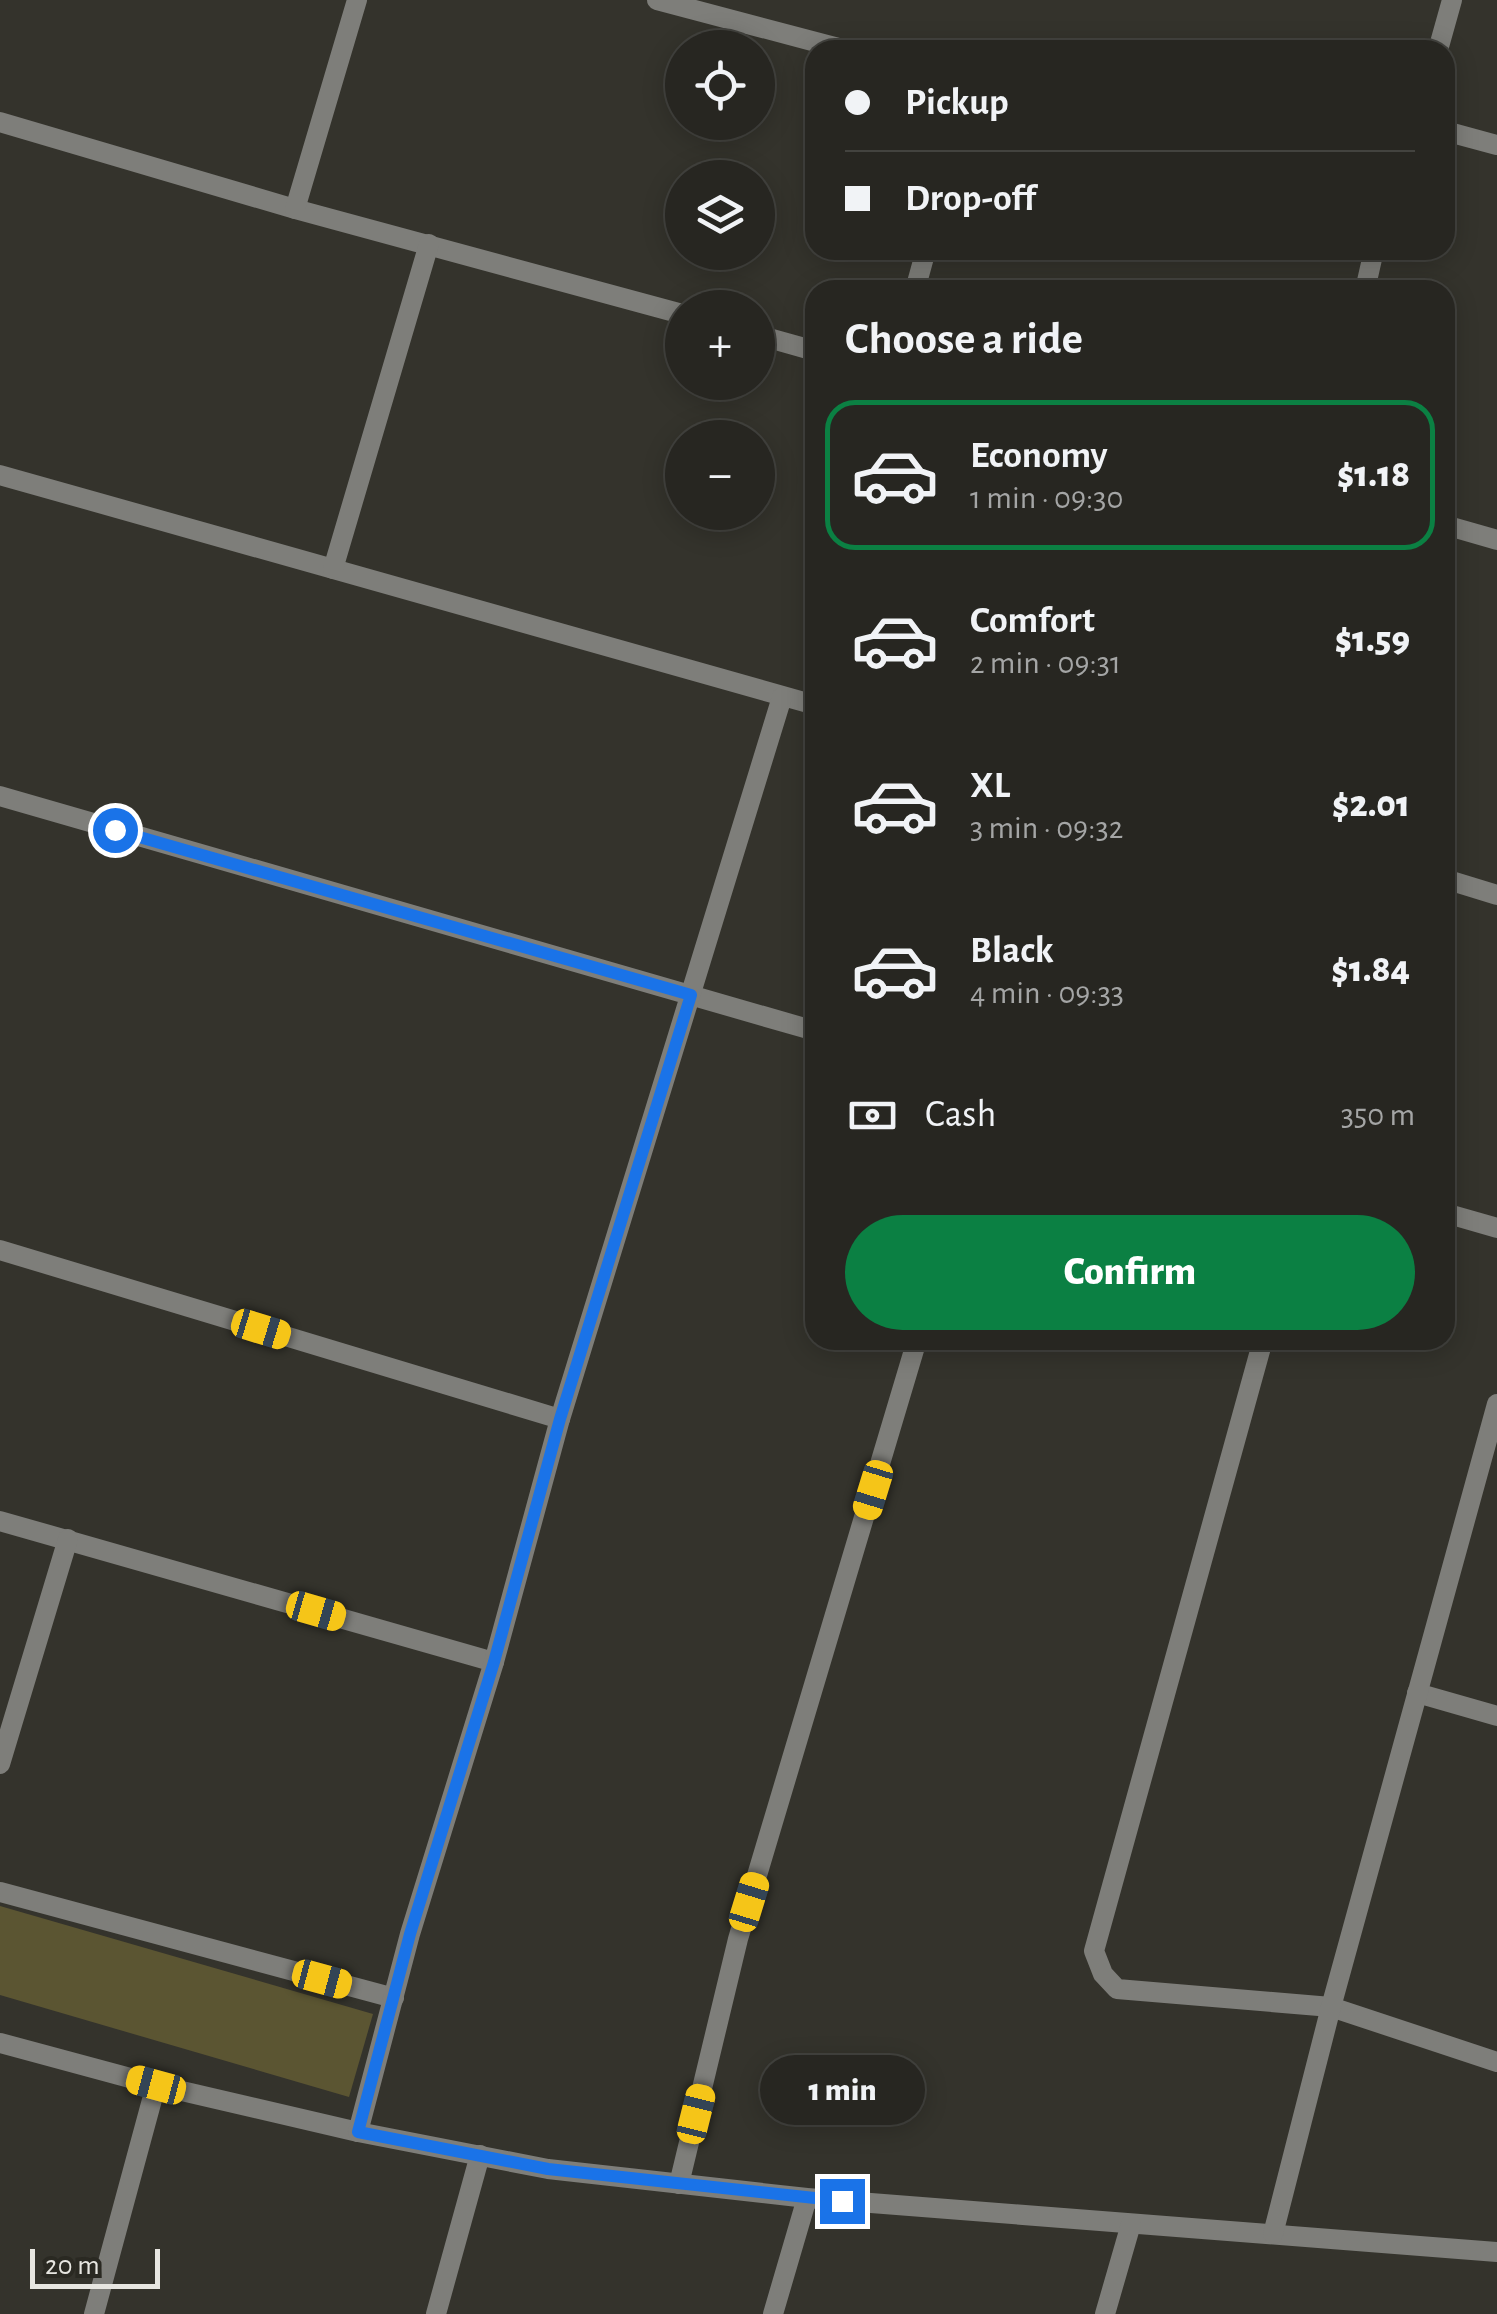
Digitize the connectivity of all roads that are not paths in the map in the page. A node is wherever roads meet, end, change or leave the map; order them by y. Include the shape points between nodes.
1 (357, 0) edge
2 (657, 0) edge
3 (1452, 0) edge
4 (808, 40) edge
5 (1441, 40) edge
6 (0, 122) edge
7 (1455, 134) edge
8 (1497, 145) edge
9 (295, 209) junction
10 (429, 244) junction
11 (665, 309) edge
12 (775, 340) edge
13 (805, 348) edge
14 (0, 474) edge
15 (1455, 528) edge
16 (1497, 540) edge
17 (333, 569) junction
18 (782, 697) junction
19 (805, 703) edge
20 (0, 796) edge
21 (1455, 882) edge
22 (1497, 894) edge
23 (691, 995) junction
24 (805, 1028) edge
25 (1455, 1216) edge
26 (1497, 1228) edge
27 (0, 1250) edge
28 (915, 1350) edge
29 (1259, 1350) edge
30 (1497, 1404) edge
31 (560, 1419) junction
32 (0, 1521) edge
33 (68, 1538) junction
34 (494, 1662) junction
35 (1417, 1693) junction
36 (1497, 1716) edge
37 (0, 1764) edge
38 (0, 1892) edge
39 (394, 1998) junction
40 (1331, 2007) junction
41 (0, 2044) edge
42 (1497, 2062) edge
43 (156, 2085) junction
44 (358, 2132) junction
45 (480, 2155) junction
46 (678, 2184) junction
47 (806, 2198) junction
48 (1131, 2224) junction
49 (1274, 2234) junction
50 (1497, 2252) edge
51 (94, 2314) edge
52 (436, 2314) edge
53 (774, 2314) edge
54 (1104, 2314) edge

1 - 9 street
2 - 4 street
3 - 5 street
6 - 9 street
7 - 8 street
9 - 10 street
10 - 11 street
10 - 17 street
12 - 13 street
14 - 17 street
15 - 16 street
17 - 18 street
18 - 19 street
18 - 23 street
20 - 23 street
21 - 22 street
23 - 24 street
23 - 31 street
25 - 26 street
27 - 31 street
28 - 46 street via 738,1939
29 - 40 street via 1094,1951 1117,1990
30 - 35 street
31 - 34 street
32 - 33 street
33 - 34 street
33 - 37 street
34 - 39 street
35 - 36 street
35 - 40 street
38 - 39 street
39 - 44 street
40 - 42 street
40 - 49 street
41 - 43 street
43 - 44 street
43 - 51 street
44 - 45 street
45 - 46 street
45 - 52 street
46 - 47 street
47 - 48 street
47 - 53 street
48 - 49 street
48 - 54 street
49 - 50 street

